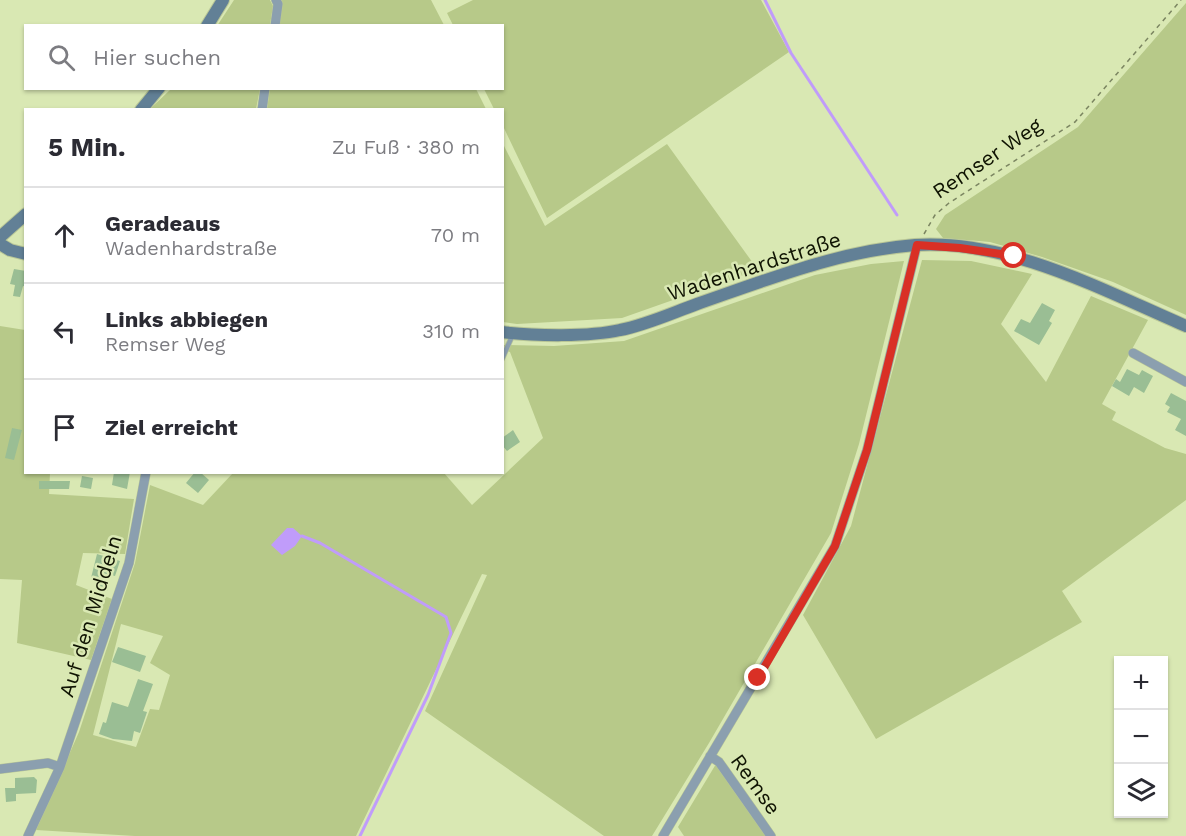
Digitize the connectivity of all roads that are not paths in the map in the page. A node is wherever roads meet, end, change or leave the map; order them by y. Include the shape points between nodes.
1 (223, 0) edge
2 (276, 0) edge
3 (208, 24) edge
4 (275, 24) edge
5 (157, 90) edge
6 (266, 90) edge
7 (143, 108) edge
8 (262, 108) edge
9 (24, 216) edge
10 (0, 237) edge
11 (0, 244) edge
12 (917, 245) junction
13 (24, 254) edge
14 (1186, 326) edge
15 (508, 333) edge
16 (504, 350) edge
17 (1133, 353) dead end
18 (1186, 382) edge
19 (146, 474) edge
20 (710, 756) junction
21 (60, 768) junction
22 (0, 769) edge
23 (28, 836) edge
24 (663, 836) edge
25 (771, 836) edge

1 - 3 street
2 - 4 street
5 - 7 street
6 - 8 street
9 - 10 street
11 - 13 street
12 - 14 street, Wadenhardstraße via 1014,256
12 - 15 street, Wadenhardstraße via 864,251 809,264 620,331
12 - 20 street via 867,450 835,546
15 - 16 lane
17 - 18 street
19 - 21 street, Auf den Middeln via 129,563
20 - 24 street
20 - 25 street, Remse via 719,762
21 - 22 street via 48,763
21 - 23 street, Auf den Middeln

